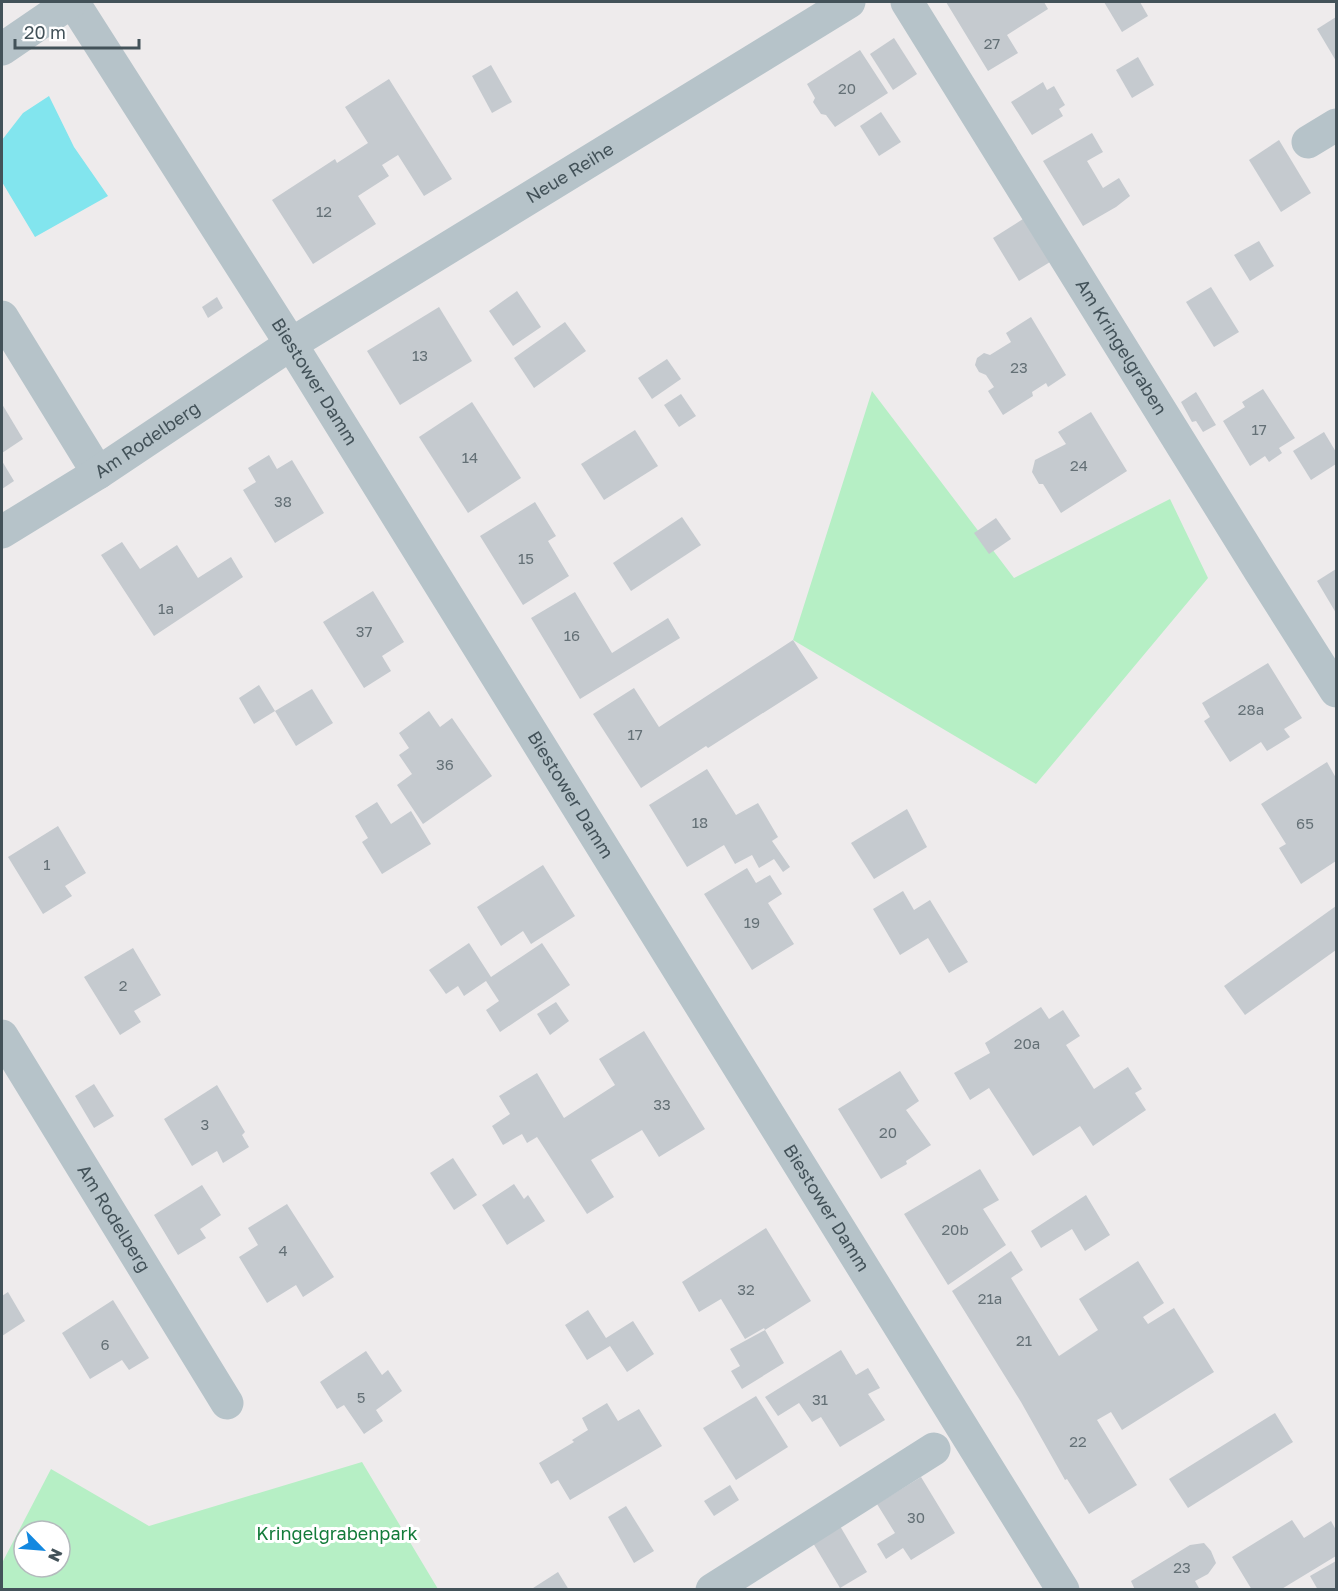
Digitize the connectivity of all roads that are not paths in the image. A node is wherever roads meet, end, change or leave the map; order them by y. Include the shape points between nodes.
1 (72, 2) edge
2 (849, 2) edge
3 (907, 2) edge
4 (2, 49) edge
5 (1336, 125) edge
6 (1308, 142) dead end
7 (2, 317) edge
8 (291, 344) junction
9 (98, 473) junction
10 (2, 532) edge
11 (1336, 691) edge
12 (2, 1036) edge
13 (227, 1403) dead end
14 (934, 1449) dead end
15 (712, 1590) edge
16 (1063, 1590) edge

1 - 4 street
1 - 8 street, Biestower Damm
2 - 8 street, Neue Reihe
3 - 11 street, Am Kringelgraben
5 - 6 street
7 - 9 street
8 - 9 street, Am Rodelberg
8 - 16 street, Biestower Damm
9 - 10 street, Am Rodelberg
12 - 13 street, Am Rodelberg
14 - 15 street

